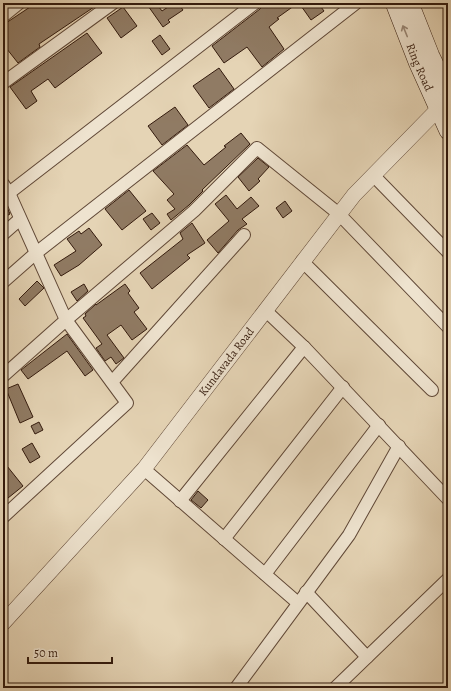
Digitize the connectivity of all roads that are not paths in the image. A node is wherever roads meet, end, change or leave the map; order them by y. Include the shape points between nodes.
1 (19, 3) edge
2 (113, 3) edge
3 (255, 3) edge
4 (356, 3) edge
5 (394, 3) edge
6 (410, 3) edge
7 (3, 16) edge
8 (3, 83) edge
9 (448, 91) edge
10 (443, 104) edge
11 (448, 131) edge
12 (373, 175) junction
13 (6, 189) edge
14 (339, 214) junction
15 (20, 219) junction
16 (3, 234) edge
17 (244, 235) dead end
18 (448, 252) edge
19 (36, 253) junction
20 (302, 261) junction
21 (3, 282) edge
22 (265, 310) junction
23 (66, 320) junction
24 (448, 327) edge
25 (304, 347) junction
26 (3, 376) edge
27 (112, 382) junction
28 (342, 387) junction
29 (432, 390) dead end
30 (379, 425) junction
31 (399, 446) junction
32 (144, 469) junction
33 (448, 499) edge
34 (180, 501) junction
35 (3, 517) edge
36 (224, 539) junction
37 (265, 574) junction
38 (448, 579) edge
39 (306, 592) junction
40 (298, 603) junction
41 (3, 623) edge
42 (367, 657) junction
43 (236, 688) edge
44 (335, 688) edge

1 - 7 street
2 - 8 street
3 - 13 street
4 - 19 street
10 -> 5 main road, Ring Road via 417,62
6 - 9 main road, Ring Road
10 - 11 main road, Ring Road
10 - 12 street, Kundavada Road
12 - 14 street, Kundavada Road
12 - 18 street
13 - 15 street
14 - 20 street, Kundavada Road
14 - 23 street via 257,148 194,211
14 - 24 street
15 - 16 street
15 - 19 street
17 - 27 street
19 - 21 street
19 - 23 street
20 - 22 street, Kundavada Road
20 - 29 street
22 - 25 street
22 - 32 street, Kundavada Road
23 - 26 street
23 - 27 street
25 - 28 street
25 - 34 street
27 - 35 street via 127,403
28 - 30 street
28 - 36 street
30 - 31 street
30 - 37 street
31 - 33 street
31 - 39 street via 349,535
32 - 34 street
32 - 41 street, Kundavada Road
34 - 36 street
36 - 37 street
37 - 40 street
38 - 42 street
39 - 40 street
39 - 42 street
40 - 43 street
42 - 44 street

